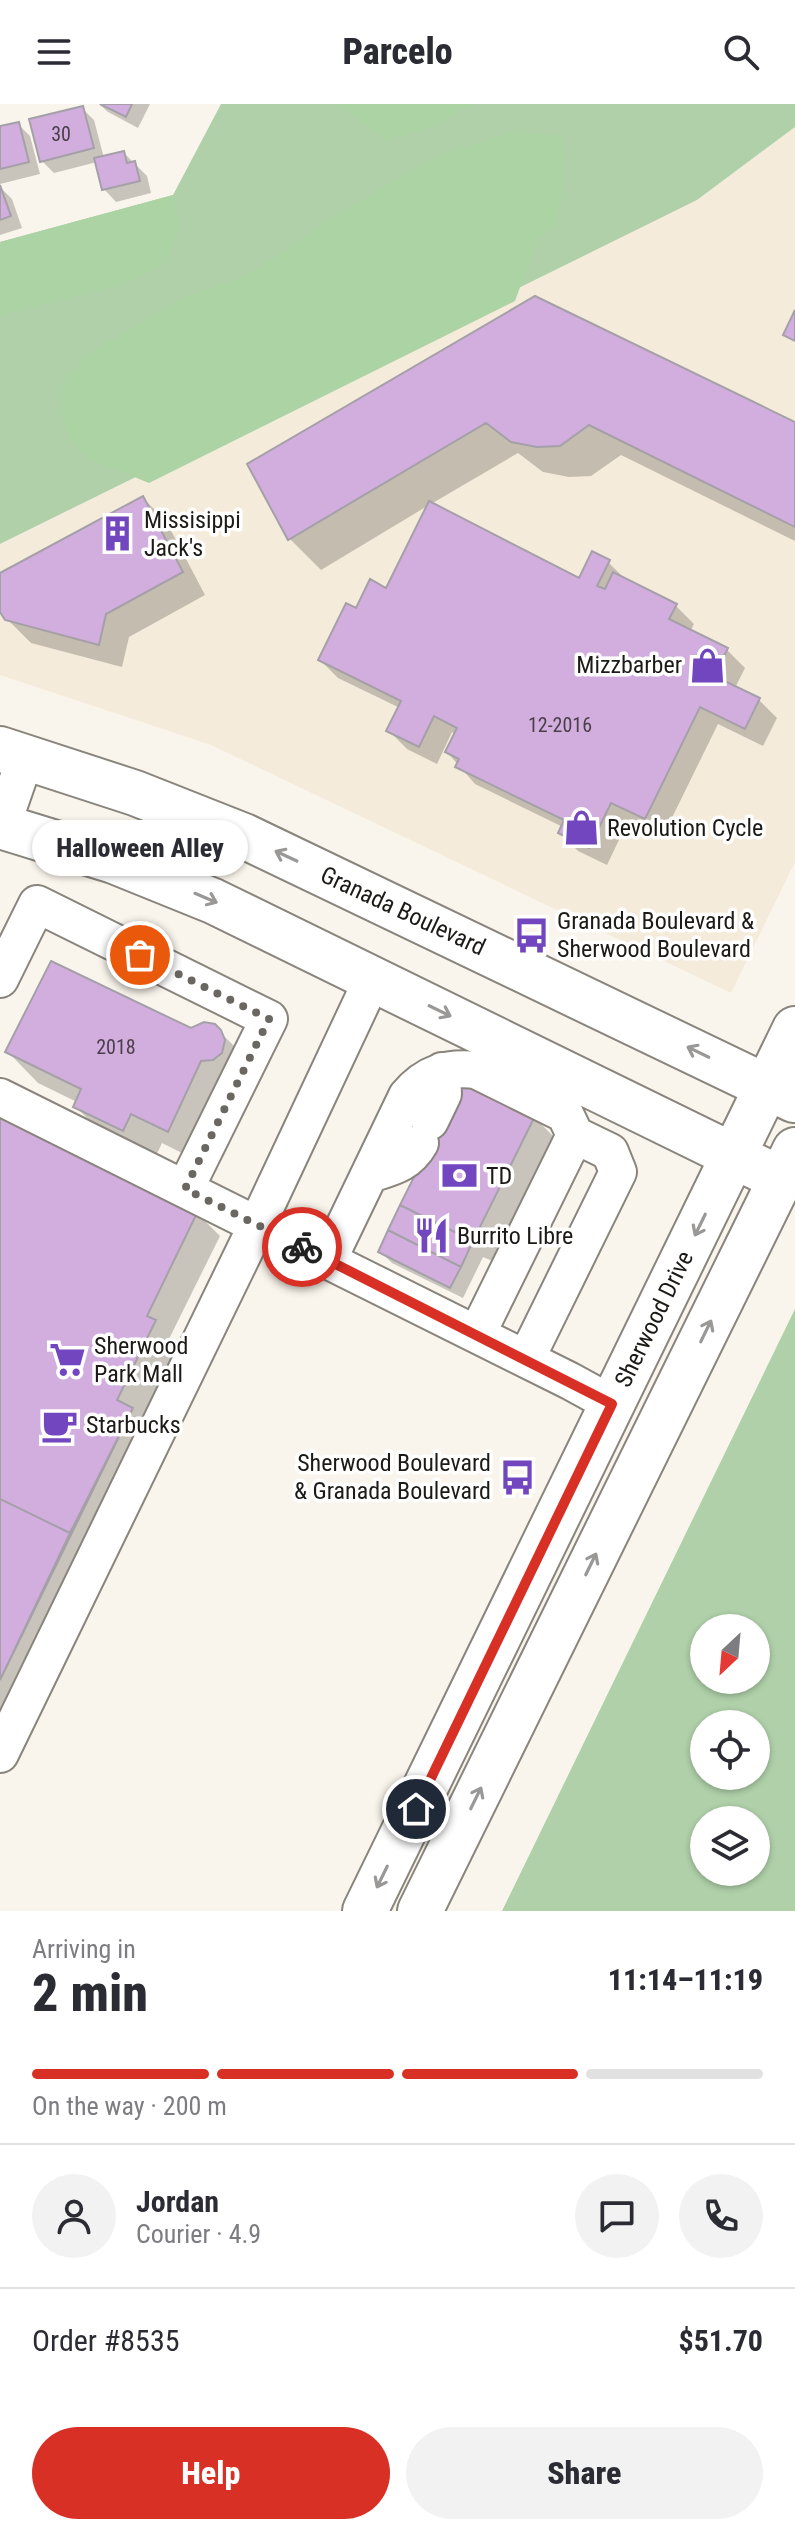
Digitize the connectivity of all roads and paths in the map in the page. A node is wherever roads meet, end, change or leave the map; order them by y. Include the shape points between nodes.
1 (13, 752) edge
2 (1, 828) edge
3 (373, 978) junction
4 (0, 979) edge
5 (795, 1029) edge
6 (442, 1071) junction
7 (781, 1093) edge
8 (0, 1097) edge
9 (575, 1135) junction
10 (734, 1155) junction
11 (792, 1164) edge
12 (370, 1174) junction
13 (185, 1189) junction
14 (257, 1225) junction
15 (328, 1260) junction
16 (477, 1334) junction
17 (526, 1359) junction
18 (612, 1404) junction
19 (0, 1754) edge
20 (365, 1911) edge
21 (420, 1911) edge

1 - 2 lane
7 -> 1 main road, Granada Boulevard via 244,836
2 -> 3 main road via 114,861 199,895
3 -> 10 main road
3 - 14 lane
4 - 13 lane via 37,904 269,1019
5 - 7 main road, Sherwood Drive
6 - 9 lane via 476,1070 565,1114
6 - 12 lane via 407,1096
6 - 12 lane via 443,1094 412,1156
7 - 10 main road, Sherwood Drive
8 - 13 lane
9 - 16 lane
9 - 17 lane via 610,1152 618,1172
10 - 11 main road
10 -> 18 main road, Sherwood Drive
21 -> 11 main road
12 - 15 lane
13 - 14 lane
14 - 15 lane
14 - 19 lane
15 - 16 lane
16 - 17 lane
17 - 18 lane
18 -> 20 main road, Sherwood Drive

